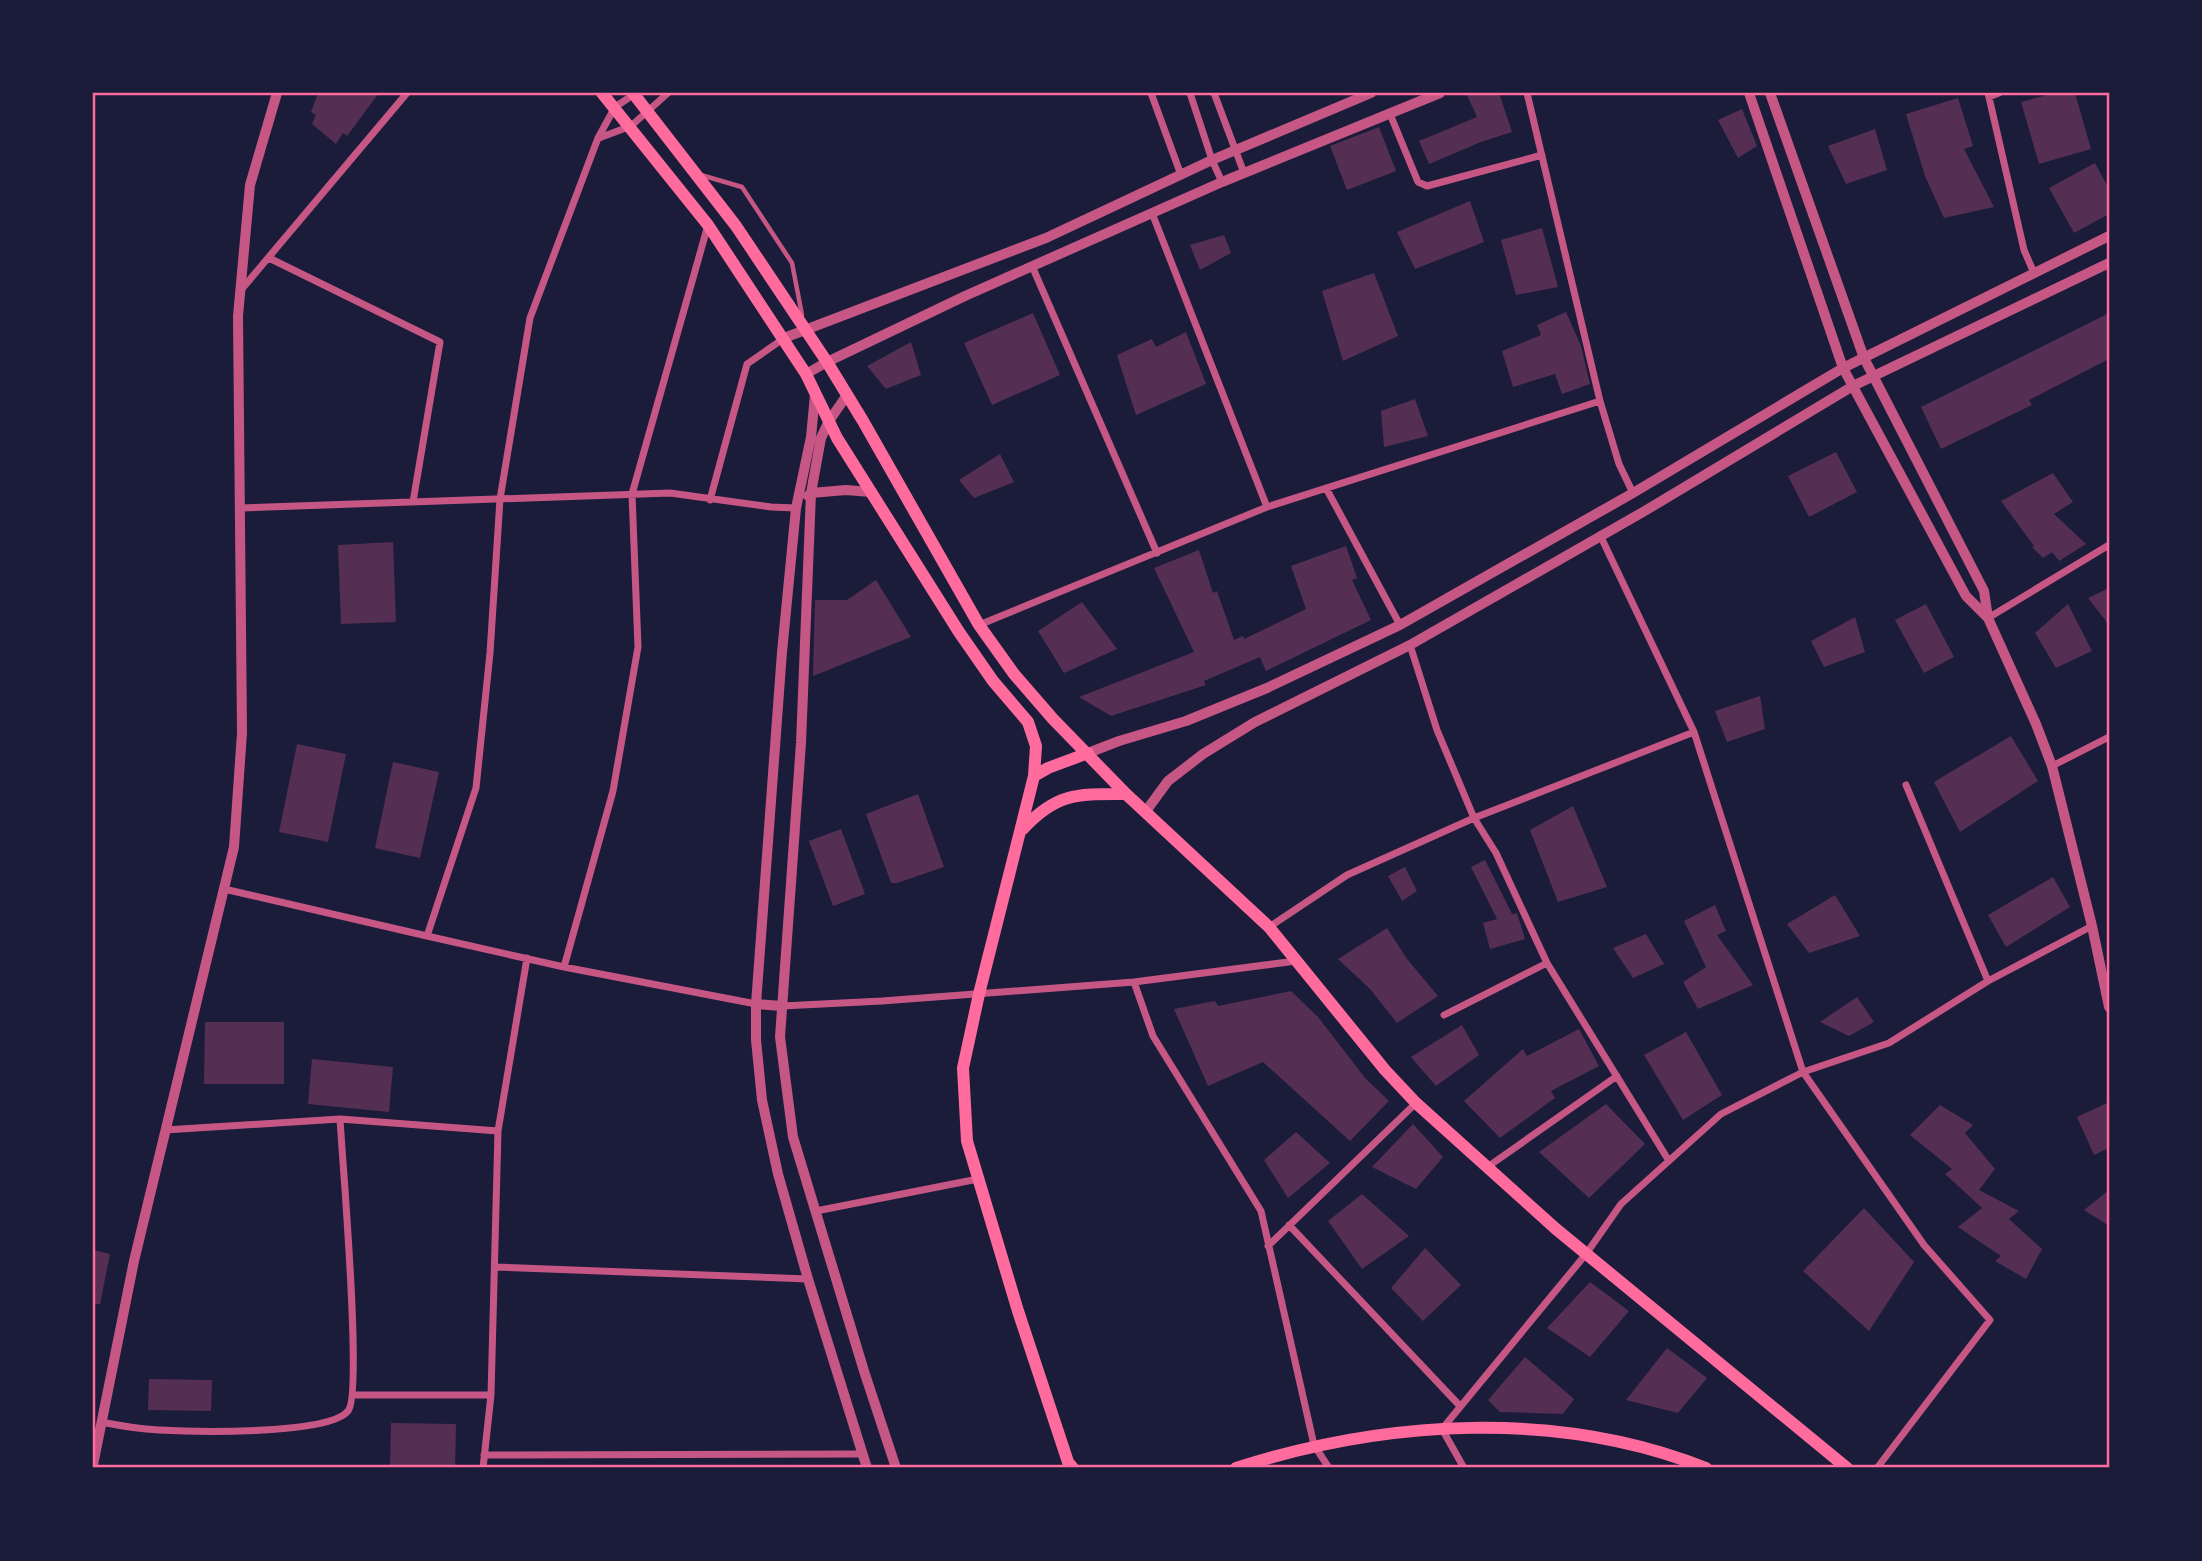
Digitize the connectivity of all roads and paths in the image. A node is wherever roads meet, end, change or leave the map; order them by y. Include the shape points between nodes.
1 (277, 93) edge
2 (407, 93) edge
3 (602, 93) edge
4 (635, 93) edge
5 (668, 93) edge
6 (1152, 93) edge
7 (1190, 93) edge
8 (1214, 93) edge
9 (1371, 93) edge
10 (1440, 93) edge
11 (1527, 93) edge
12 (1749, 93) edge
13 (1770, 93) edge
14 (1999, 93) edge
15 (1989, 95) edge
16 (615, 107) junction
17 (649, 111) junction
18 (1390, 114) junction
19 (631, 126) junction
20 (598, 138) junction
21 (1235, 151) junction
22 (1542, 155) junction
23 (1212, 160) junction
24 (696, 173) junction
25 (1244, 173) junction
26 (1181, 174) junction
27 (1222, 182) junction
28 (1152, 213) junction
29 (708, 225) junction
30 (2109, 236) edge
31 (269, 258) junction
32 (2109, 263) edge
33 (1032, 266) junction
34 (2034, 273) junction
35 (241, 291) junction
36 (2046, 294) junction
37 (805, 330) junction
38 (784, 338) junction
39 (1864, 358) junction
40 (827, 362) junction
41 (1843, 368) junction
42 (806, 374) junction
43 (1873, 376) junction
44 (1853, 386) junction
45 (847, 395) junction
46 (815, 396) junction
47 (1600, 401) junction
48 (829, 421) junction
49 (1326, 488) junction
50 (872, 492) junction
51 (811, 493) junction
52 (1633, 493) junction
53 (632, 495) junction
54 (500, 499) junction
55 (710, 500) junction
56 (413, 502) junction
57 (240, 508) junction
58 (796, 508) junction
59 (1266, 508) junction
60 (1643, 512) junction
61 (1600, 535) junction
62 (2109, 545) edge
63 (1157, 553) junction
64 (1988, 618) junction
65 (979, 625) junction
66 (1400, 625) junction
67 (1410, 645) junction
68 (1694, 732) junction
69 (2109, 737) edge
70 (1088, 753) junction
71 (2052, 766) junction
72 (1034, 776) junction
73 (1906, 785) dead end
74 (1126, 794) junction
75 (1146, 811) junction
76 (1474, 818) junction
77 (1021, 831) junction
78 (224, 889) junction
79 (2092, 926) junction
80 (1269, 927) junction
81 (427, 936) junction
82 (527, 958) junction
83 (1296, 961) junction
84 (1547, 963) junction
85 (564, 967) junction
86 (2106, 969) edge
87 (1989, 981) junction
88 (1134, 982) junction
89 (979, 995) junction
90 (756, 1003) junction
91 (782, 1006) junction
92 (2109, 1007) edge
93 (1444, 1015) dead end
94 (1803, 1072) junction
95 (1617, 1076) junction
96 (1416, 1103) junction
97 (340, 1119) junction
98 (165, 1130) junction
99 (498, 1131) junction
100 (1669, 1161) junction
101 (1486, 1168) junction
102 (978, 1179) junction
103 (816, 1211) junction
104 (1289, 1225) junction
105 (1268, 1246) junction
106 (1586, 1254) junction
107 (495, 1267) junction
108 (808, 1279) junction
109 (353, 1395) junction
110 (491, 1395) junction
111 (1460, 1406) junction
112 (101, 1422) junction
113 (1442, 1429) junction
114 (1314, 1445) junction
115 (863, 1454) junction
116 (484, 1455) junction
117 (93, 1465) edge
118 (1069, 1466) edge
119 (483, 1468) edge
120 (867, 1468) edge
121 (896, 1468) edge
122 (1236, 1468) edge
123 (1329, 1468) edge
124 (1464, 1468) edge
125 (1706, 1468) edge
126 (1847, 1468) edge
127 (1877, 1468) edge

1 - 35 street via 250,185
2 - 31 street
3 - 16 main road
4 - 16 street
4 - 17 main road
5 - 17 street
6 - 26 street
7 - 23 street
8 - 21 street
9 - 21 street
10 - 18 street
11 - 22 street
12 - 41 street
13 - 39 street
14 - 15 street
15 - 34 street via 2024,250
16 - 19 main road
16 - 20 street
17 - 19 street
17 - 24 main road
18 - 22 street via 1418,182 1427,186
18 - 25 street
19 - 20 street
19 - 29 main road
20 - 54 street via 530,318
21 - 23 street
21 - 25 street
22 - 47 street
23 - 26 street
23 - 27 street
24 - 37 main road
24 - 37 lane via 742,187 792,263
25 - 27 street
26 - 37 street via 1046,238
27 - 28 street
28 - 33 street
28 - 59 street
29 - 38 main road
29 - 53 street
30 - 34 street
31 - 35 street
31 - 56 street via 440,342
32 - 36 street
33 - 40 street
33 - 63 street
34 - 36 street
34 - 39 street
35 - 57 street
36 - 43 street
37 - 38 street
37 - 40 main road
38 - 42 main road
38 - 55 street via 747,364
39 - 41 street
39 - 43 street
40 - 42 street
40 - 45 main road
41 - 44 street
41 - 52 street
42 - 46 main road
43 - 44 street
43 - 64 street via 1984,591
44 - 60 street
44 - 64 street via 1966,596
45 - 48 street
45 - 65 main road
46 - 48 main road
46 - 58 street
47 - 49 street
47 - 52 street
48 - 50 main road
48 - 51 street via 821,438
49 - 59 street
49 - 66 street
50 - 51 street
50 - 72 main road via 959,632 1028,722 1036,746
51 - 58 street
51 - 91 street via 801,743
52 - 60 street
52 - 66 street
53 - 54 street
53 - 55 street
53 - 85 street via 638,647 613,791
54 - 56 street
54 - 81 street via 476,788
55 - 58 street
56 - 57 street
57 - 78 street via 243,733 234,848
58 - 90 street
59 - 63 street
60 - 61 street
61 - 67 street
61 - 68 street
62 - 64 street
63 - 65 street
64 - 71 street
65 - 70 main road via 1014,674
66 - 67 street
66 - 70 street via 1255,693
67 - 75 street via 1255,722 1203,754 1168,781
67 - 76 street via 1437,730
68 - 76 street
68 - 94 street
69 - 71 street
70 - 72 main road
70 - 74 main road
71 - 79 street
72 - 77 main road
73 - 87 street
74 - 75 main road
74 - 77 main road via 1088,793 1067,798 1046,807
75 - 80 main road
76 - 80 street via 1347,875
76 - 84 street via 1496,853
77 - 89 main road
78 - 81 street
78 - 98 street
79 - 86 street
79 - 87 street
80 - 83 main road
81 - 82 street
82 - 85 street
82 - 99 street
83 - 88 street
83 - 96 main road
84 - 93 street
84 - 95 street
85 - 90 street
86 - 92 street
87 - 94 street via 1889,1043
88 - 89 street
88 - 105 street via 1153,1036 1261,1211
89 - 91 street
89 - 102 main road via 963,1068 967,1141
90 - 91 street
90 - 108 street via 762,1100
91 - 103 street via 780,1037 793,1137
94 - 100 street via 1721,1114
94 - 127 street via 1924,1245 1990,1320
95 - 100 street
95 - 101 street
96 - 101 main road
96 - 104 street
97 - 98 street
97 - 99 street
97 - 109 street
98 - 112 street
99 - 107 street
100 - 106 street via 1621,1204
101 - 106 main road
102 - 103 street
102 - 118 main road
103 - 121 street
104 - 105 street
104 - 111 street
105 - 114 street
106 - 111 street
106 - 126 main road
107 - 108 street
107 - 110 street
108 - 115 street
109 - 110 street
109 - 112 street via 348,1411 338,1419 302,1428 159,1430
110 - 116 street
111 - 113 street
112 - 117 street
113 - 114 main road
113 - 124 street
113 - 125 main road via 1577,1433 1626,1442
114 - 122 main road
114 - 123 street
115 - 116 street
115 - 120 street
116 - 119 street

